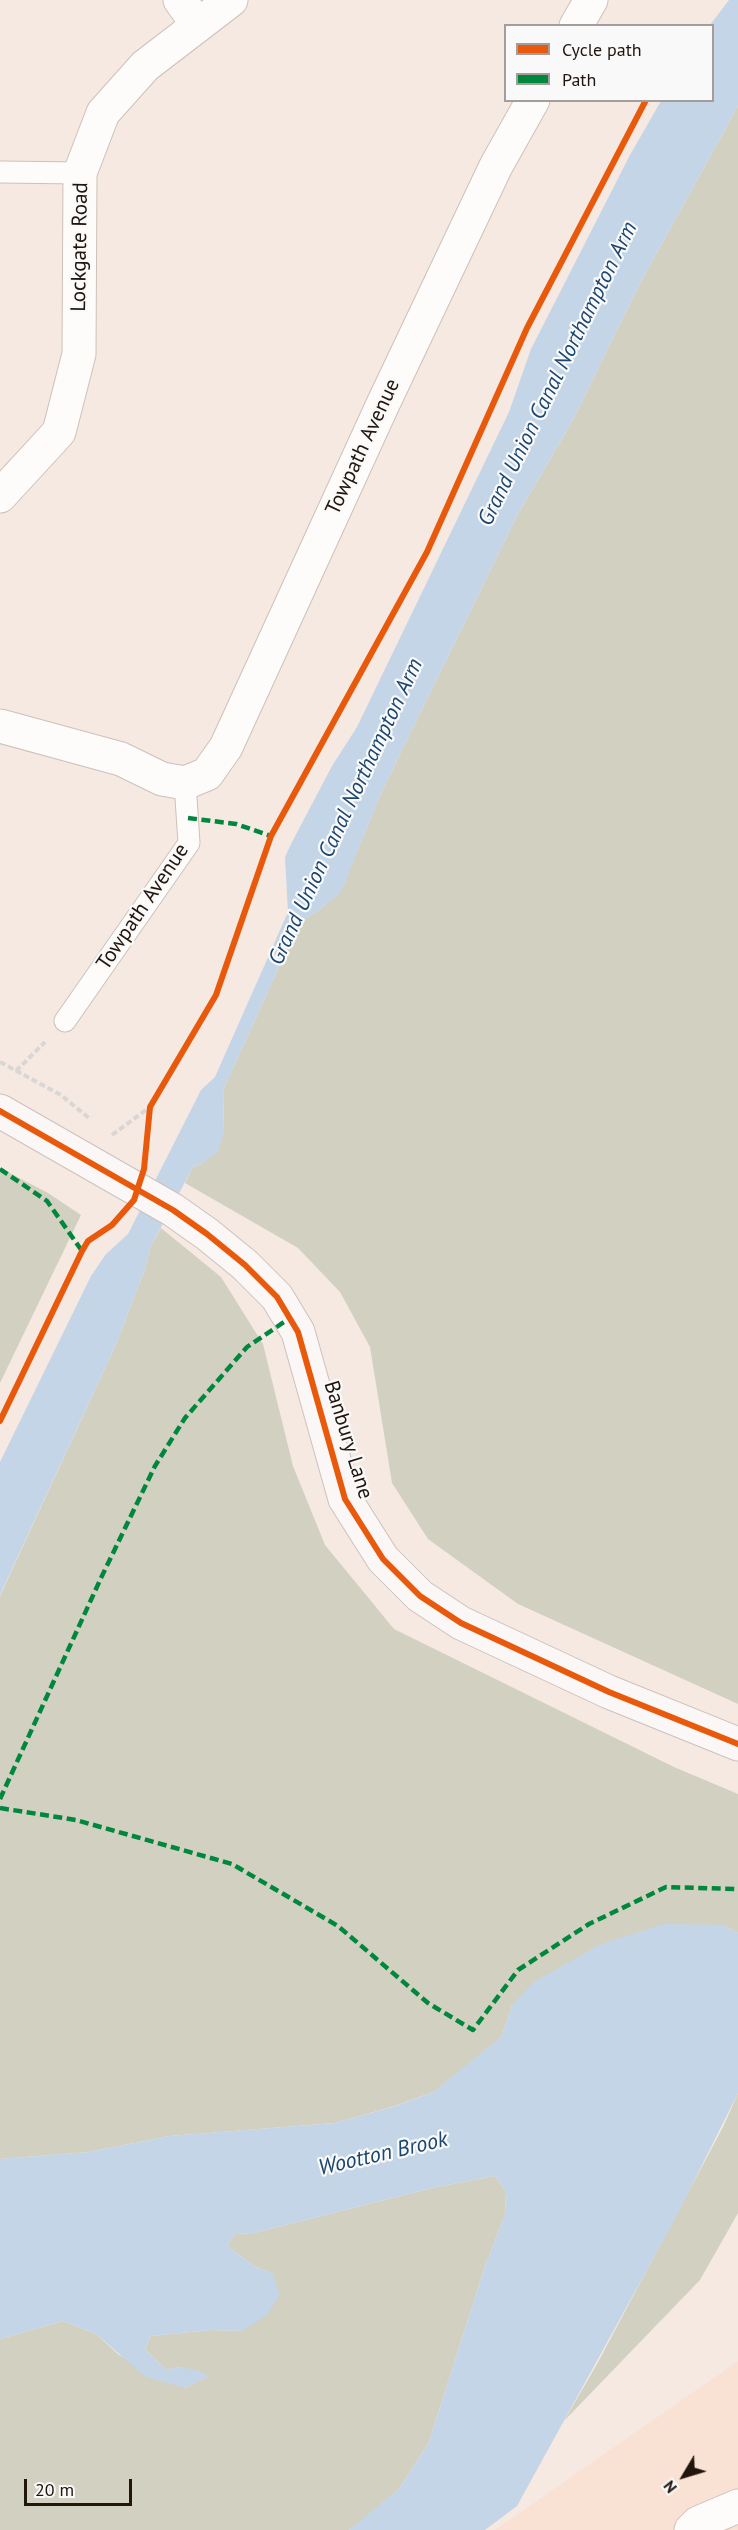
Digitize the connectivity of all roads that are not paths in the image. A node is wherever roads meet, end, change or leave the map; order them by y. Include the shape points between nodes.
1 (231, 0) edge
2 (591, 0) edge
3 (189, 12) edge
4 (577, 24) edge
5 (532, 102) edge
6 (0, 172) edge
7 (80, 173) junction
8 (0, 496) edge
9 (0, 726) edge
10 (185, 783) junction
11 (65, 1021) road end
12 (0, 1110) edge
13 (738, 1744) edge
14 (738, 2506) edge
15 (691, 2530) edge

1 - 3 street, Lockgate Road
2 - 4 street
3 - 7 street, Lockgate Road via 103,113
5 - 10 street, Towpath Avenue via 491,177 378,415 226,747 207,774
6 - 7 lane
7 - 8 street, Lockgate Road via 79,354 60,432
9 - 10 street via 121,759 162,779
10 - 11 lane, Towpath Avenue via 189,843
12 - 13 street, Banbury Lane via 173,1210 222,1246 277,1297 298,1332 345,1499 401,1579 420,1596 461,1623 609,1692
14 - 15 street via 698,2523

